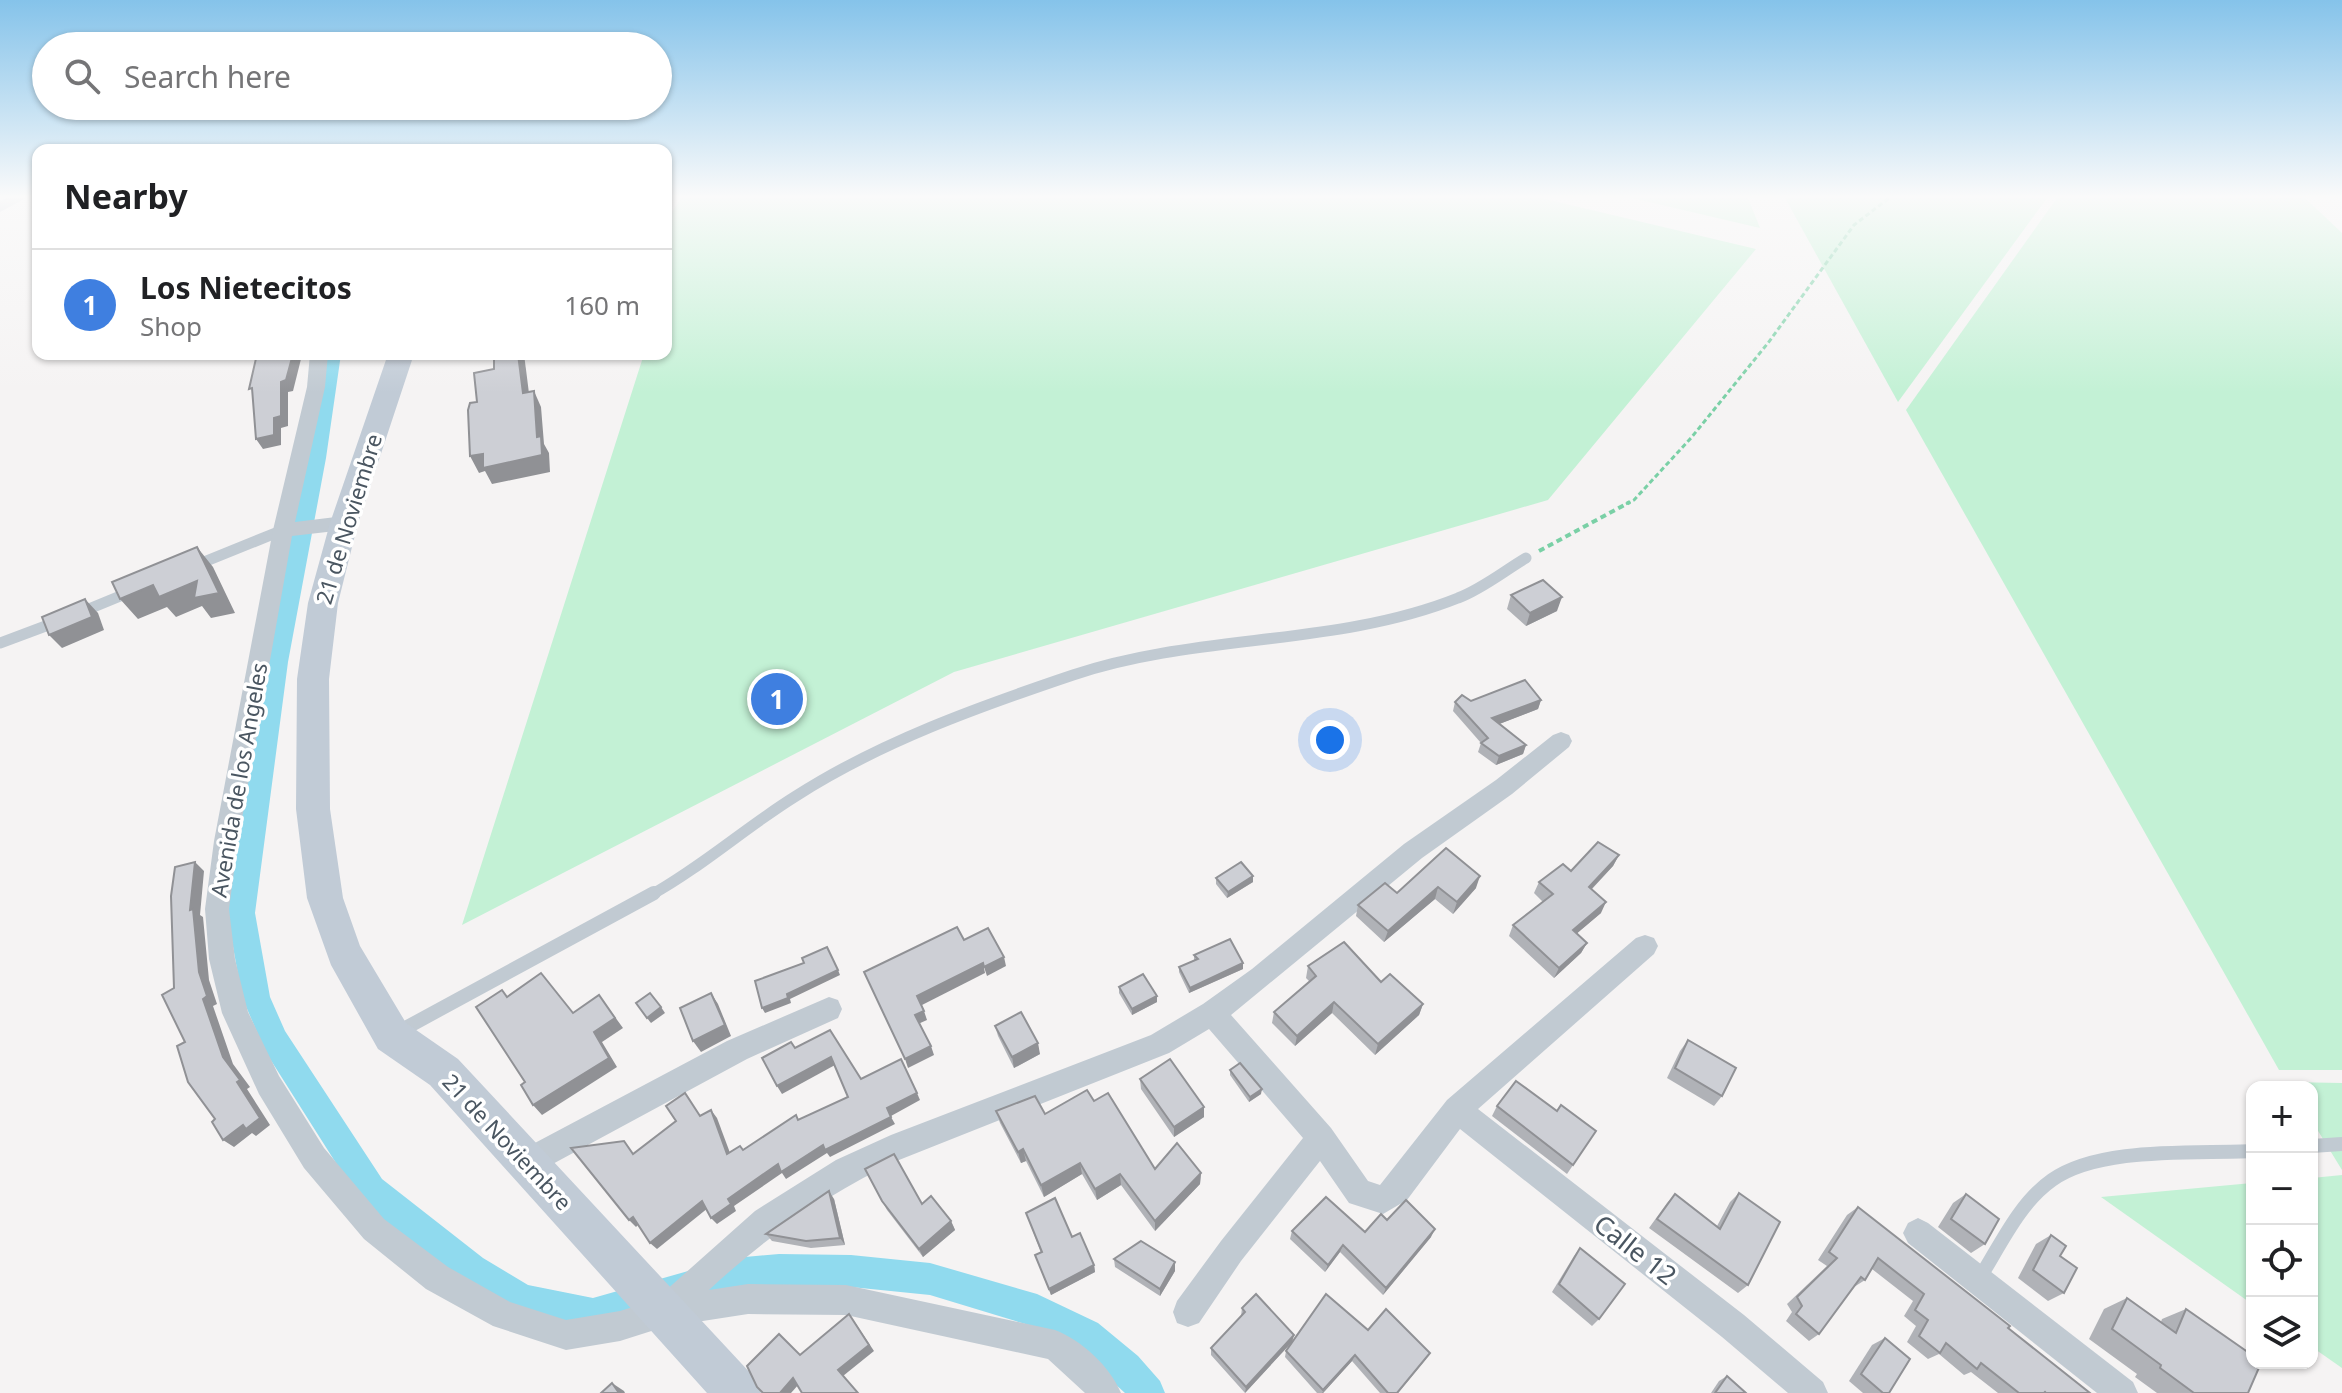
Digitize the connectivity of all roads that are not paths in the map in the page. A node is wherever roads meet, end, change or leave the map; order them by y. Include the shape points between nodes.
1 (318, 360) edge
2 (399, 360) edge
3 (332, 524) junction
4 (290, 529) junction
5 (1526, 558) road end
6 (181, 572) edge
7 (137, 589) edge
8 (0, 643) edge
9 (1561, 741) dead end
10 (1645, 946) dead end
11 (829, 1009) dead end
12 (1212, 1013) junction
13 (392, 1036) junction
14 (1457, 1110) junction
15 (1321, 1138) junction
16 (2342, 1144) edge
17 (2318, 1146) edge
18 (2246, 1151) edge
19 (526, 1163) junction
20 (1918, 1233) dead end
21 (1979, 1279) junction
22 (664, 1312) junction
23 (1188, 1312) dead end
24 (738, 1393) edge
25 (1105, 1393) edge
26 (1812, 1393) edge
27 (2122, 1393) edge

1 - 4 street, Avenida de los Angeles
2 - 3 street, 21 de Noviembre
3 - 4 street
3 - 13 street, 21 de Noviembre via 317,635 312,742 320,871 333,930
4 - 6 lane
4 - 22 street, Avenida de los Angeles via 217,909 235,1013 269,1085 314,1158 374,1229 437,1278 504,1315 566,1335
5 - 13 lane via 1460,598 1421,611 1075,674 884,746 795,796 685,876
7 - 8 lane
9 - 12 street via 1413,851
10 - 14 street
11 - 19 street via 737,1050
12 - 15 street
12 - 22 street via 1160,1044 855,1166 759,1225
13 - 19 street, 21 de Noviembre via 444,1072
14 - 15 street via 1397,1190 1383,1200 1359,1193
14 - 26 street, Calle 12
15 - 23 street
16 - 17 lane
18 - 21 lane via 2089,1164 2054,1179 2023,1212
19 - 22 street, 21 de Noviembre
20 - 21 street
21 - 27 street
22 - 24 street, 21 de Noviembre
22 - 25 street, Avenida de los Angeles via 748,1299 846,1300 1055,1345

